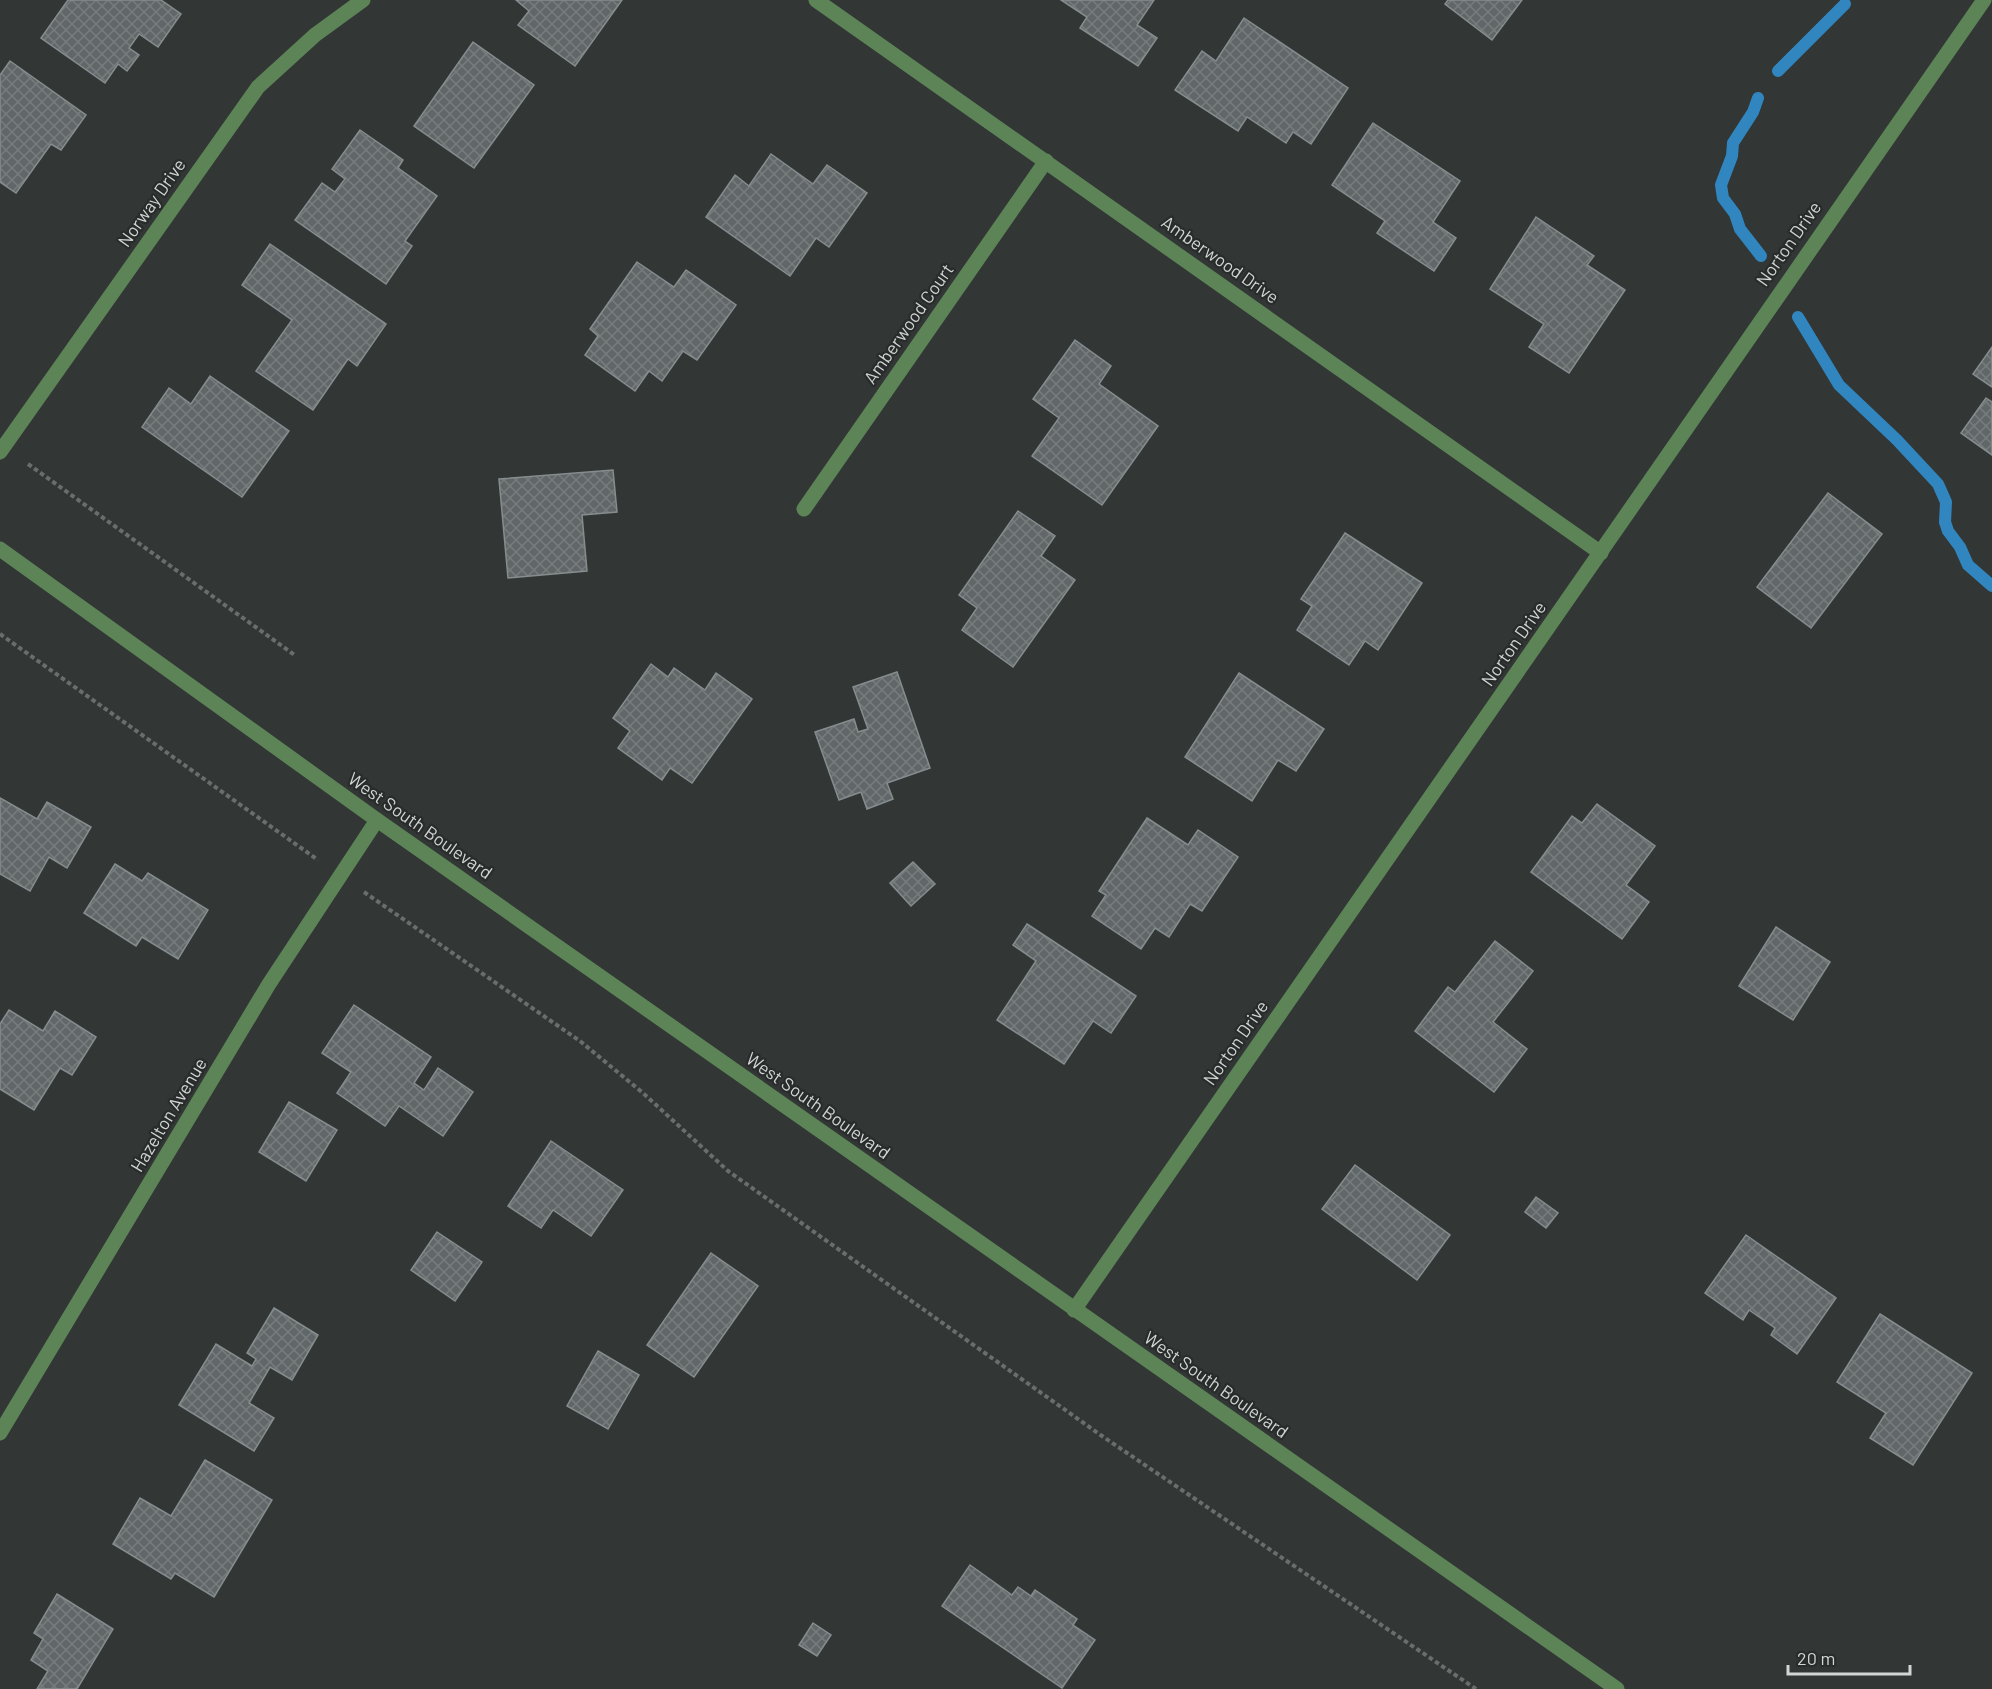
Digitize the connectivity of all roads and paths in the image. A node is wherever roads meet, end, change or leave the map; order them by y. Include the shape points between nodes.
1 (363, 0) edge
2 (816, 0) edge
3 (1984, 0) edge
4 (1046, 161) junction
5 (0, 452) edge
6 (27, 463) dead end
7 (804, 509) dead end
8 (0, 549) edge
9 (1601, 553) junction
10 (0, 634) edge
11 (297, 656) dead end
12 (377, 820) junction
13 (306, 850) dead end
14 (379, 903) dead end
15 (1074, 1310) junction
16 (0, 1433) edge
17 (1476, 1689) edge
18 (1617, 1689) edge

1 - 5 street, Norway Drive via 315,35 258,87
2 - 4 street, Amberwood Drive
3 - 9 street, Norton Drive
4 - 7 street, Amberwood Court
4 - 9 street, Amberwood Drive
6 - 11 path
8 - 12 street, West South Boulevard
9 - 15 street, Norton Drive
10 - 13 path
12 - 15 street, West South Boulevard
12 - 16 street, Hazelton Avenue via 269,984
14 - 17 path via 580,1041 644,1093 728,1171 1102,1436
15 - 18 street, West South Boulevard

